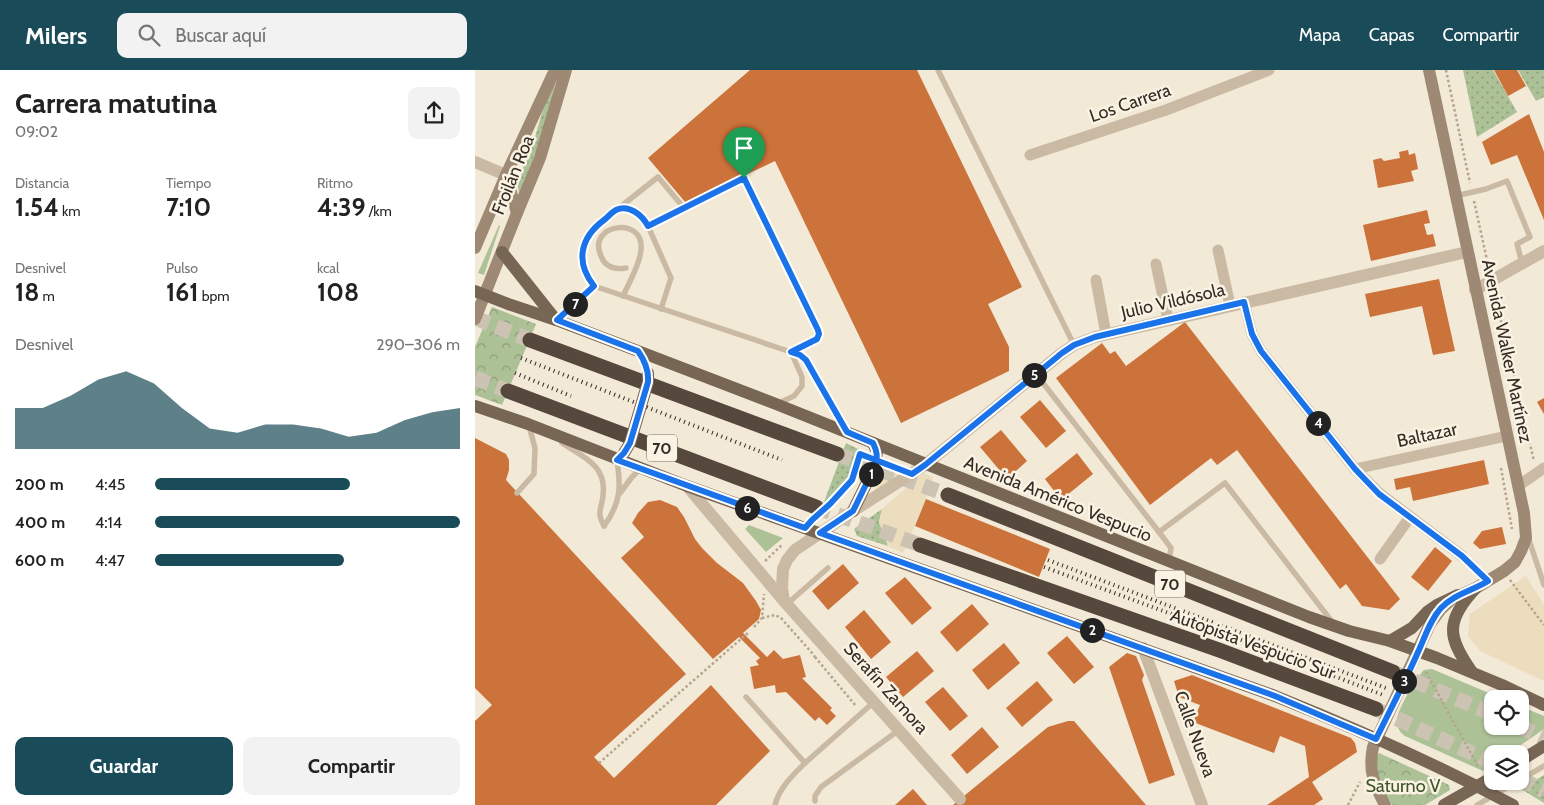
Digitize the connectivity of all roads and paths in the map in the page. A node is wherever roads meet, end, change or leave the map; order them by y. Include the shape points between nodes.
1 (555, 70) edge
2 (566, 70) edge
3 (938, 70) edge
4 (1269, 70) edge
5 (1429, 70) edge
6 (1446, 70) edge
7 (1030, 155) dead end
8 (475, 162) edge
9 (506, 175) junction
10 (1472, 192) junction
11 (1455, 196) junction
12 (684, 208) junction
13 (616, 210) junction
14 (517, 213) junction
15 (648, 226) junction
16 (478, 228) edge
17 (475, 248) edge
18 (1218, 250) dead end
19 (1544, 250) edge
20 (502, 252) junction
21 (1467, 252) junction
22 (1522, 263) junction
23 (1157, 264) dead end
24 (626, 268) dead end
25 (1096, 280) dead end
26 (1491, 281) junction
27 (594, 286) junction
28 (1475, 290) junction
29 (480, 293) edge
30 (623, 296) junction
31 (1244, 302) junction
32 (1230, 305) junction
33 (661, 309) junction
34 (475, 319) edge
35 (557, 320) junction
36 (1168, 320) junction
37 (1106, 334) junction
38 (530, 340) tunnel mouth
39 (1074, 345) junction
40 (638, 351) junction
41 (791, 352) junction
42 (1035, 374) junction
43 (508, 391) tunnel mouth
44 (776, 404) junction
45 (475, 406) edge
46 (528, 424) junction
47 (546, 431) junction
48 (847, 432) junction
49 (1507, 436) junction
50 (873, 443) junction
51 (837, 454) tunnel mouth
52 (620, 456) junction
53 (877, 460) junction
54 (925, 465) junction
55 (1500, 466) dead end
56 (640, 469) junction
57 (1355, 469) junction
58 (1540, 470) edge
59 (912, 474) junction
60 (687, 486) junction
61 (1518, 486) junction
62 (517, 493) dead end
63 (620, 493) junction
64 (948, 495) tunnel mouth
65 (820, 508) joint
66 (853, 511) junction
67 (1410, 518) junction
68 (1526, 530) junction
69 (1512, 531) dead end
70 (1159, 532) junction
71 (820, 533) junction
72 (920, 545) tunnel mouth
73 (1462, 556) joint
74 (1380, 559) dead end
75 (1169, 562) junction
76 (829, 568) dead end
77 (1504, 571) junction
78 (1488, 581) junction
79 (1544, 586) edge
80 (1476, 588) junction
81 (1458, 595) junction
82 (785, 603) junction
83 (763, 604) dead end
84 (762, 618) junction
85 (1544, 625) edge
86 (1336, 626) junction
87 (753, 627) dead end
88 (749, 632) dead end
89 (1390, 641) junction
90 (826, 647) junction
91 (1143, 648) junction
92 (1419, 652) junction
93 (815, 657) junction
94 (1393, 672) tunnel mouth
95 (1426, 672) dead end
96 (1471, 672) junction
97 (1513, 690) edge
98 (1529, 696) edge
99 (746, 697) dead end
100 (1529, 697) edge
101 (1544, 698) edge
102 (874, 702) junction
103 (1544, 704) edge
104 (1376, 709) tunnel mouth
105 (862, 713) junction
106 (900, 730) junction
107 (1376, 739) junction
108 (1544, 746) edge
109 (1529, 755) edge
110 (599, 763) dead end
111 (805, 763) junction
112 (1544, 766) edge
113 (1479, 768) dead end
114 (1529, 775) edge
115 (1360, 782) dead end
116 (1484, 782) edge
117 (1477, 786) junction
118 (1503, 790) edge
119 (1494, 795) junction
120 (960, 799) dead end
121 (815, 801) dead end
122 (775, 805) edge
123 (1202, 805) edge
124 (1348, 805) edge
125 (1385, 805) edge
126 (1445, 805) edge
127 (1477, 805) edge
128 (1513, 805) edge

1 - 9 main road, Froilán Roa
2 - 14 main road, Froilán Roa via 541,158
3 - 39 lane
4 - 7 street, Los Carrera via 1166,110
5 - 11 main road, Avenida Walker Martínez
6 - 10 path
8 - 9 street
9 - 14 main road
9 - 16 main road, Froilán Roa
10 - 11 lane
10 - 22 lane via 1507,181 1531,237 1517,244
10 - 26 path
11 - 21 main road, Avenida Walker Martínez
12 - 13 lane via 658,177
12 - 15 lane
12 - 41 lane via 744,178 818,330 817,339
13 - 15 lane via 636,212
13 - 27 lane via 595,226 583,247 585,272
14 - 20 main road, Froilán Roa
15 - 33 lane via 671,278
16 - 17 main road, Froilán Roa
18 - 32 street
19 - 22 street
20 - 29 main road, Froilán Roa
20 - 35 main road
21 - 28 main road, Avenida Walker Martínez
21 - 31 street, Julio Vildósola
22 - 26 street
23 - 36 street
24 - 30 lane via 609,266 599,251 600,239 614,228 631,230 641,244 639,258
25 - 37 street
26 - 28 street
26 - 58 path
27 - 30 lane
27 - 35 lane
28 - 49 main road, Avenida Walker Martínez
29 - 34 main road, Froilán Roa
29 - 35 main road, Avenida Américo Vespucio
30 - 33 lane
31 - 32 street, Julio Vildósola
31 - 57 street via 1252,334 1261,351
32 - 36 street, Julio Vildósola
33 - 41 lane
35 - 40 main road, Avenida Américo Vespucio
36 - 37 street, Julio Vildósola
37 - 39 street, Julio Vildósola
38 - 51 highway
39 - 42 street, Julio Vildósola
40 - 44 main road, Avenida Américo Vespucio
40 - 52 main road, bridge via 645,363 648,382 630,443
41 - 44 lane via 802,377 802,386 794,396
41 - 48 lane via 806,360
42 - 54 street, Julio Vildósola
42 - 70 lane
43 - 65 highway, 70
44 - 48 main road, Avenida Américo Vespucio
45 - 46 main road
46 - 47 main road
46 - 62 lane via 535,448 534,474
47 - 52 main road
47 - 63 lane via 594,464 603,485 600,515 605,526
48 - 50 main road, Avenida Américo Vespucio
49 - 57 street, Baltazar
49 - 61 main road, Avenida Walker Martínez
50 - 53 main road
50 - 54 main road, Avenida Américo Vespucio
52 - 56 main road
52 - 63 lane
53 - 59 path
53 - 65 path via 860,454 852,480
53 - 66 main road
54 - 59 street
54 - 75 main road, Avenida Américo Vespucio
55 - 69 path
56 - 60 main road
56 - 63 lane
57 - 67 street via 1379,494
58 - 61 street
59 - 66 street
60 - 71 main road
60 - 82 street, Serafín Zamora
61 - 68 main road, Avenida Walker Martínez
64 - 94 highway, Autopista Vespucio Sur / 70
66 - 71 street
67 - 73 street
67 - 74 street
68 - 77 main road, Avenida Walker Martínez via 1519,557
68 - 79 lane
70 - 75 lane via 1171,548
70 - 86 lane via 1225,484
71 - 82 street via 795,550 787,560 781,577
71 - 91 main road
72 - 104 highway, Autopista Vespucio Sur
73 - 78 path
75 - 86 main road, Avenida Américo Vespucio
76 - 82 lane
77 - 78 main road, Avenida Walker Martínez
77 - 85 path
78 - 80 main road, Avenida Walker Martínez
80 - 81 main road, Avenida Walker Martínez
80 - 96 main road via 1462,605 1452,628 1456,646
81 - 89 main road via 1437,605 1410,629
81 - 92 main road, Avenida Walker Martínez via 1435,616
82 - 90 street, Serafín Zamora
83 - 84 path
84 - 87 path
84 - 93 path via 775,615 781,618
86 - 89 main road, Avenida Américo Vespucio
88 - 110 path
89 - 92 main road, Avenida Américo Vespucio
90 - 93 path
90 - 102 street, Serafín Zamora
91 - 107 main road via 1275,696
91 - 123 street, Calle Nueva
92 - 96 main road, Avenida Américo Vespucio
92 - 107 main road, Avenida Walker Martínez
93 - 105 path
95 - 113 path
96 - 97 main road, Avenida Américo Vespucio
98 - 101 main road
99 - 111 lane
100 - 103 main road, Avenida Américo Vespucio
102 - 105 lane
102 - 106 street, Serafín Zamora
105 - 111 lane
106 - 120 street, Serafín Zamora
106 - 121 lane via 821,787
107 - 117 main road
107 - 125 main road, Avenida Walker Martínez via 1371,771 1373,783
108 - 109 main road
111 - 122 lane via 791,776
112 - 114 lane
115 - 124 path
116 - 117 main road
117 - 119 main road
117 - 126 main road
118 - 119 lane
119 - 127 lane
119 - 128 main road

